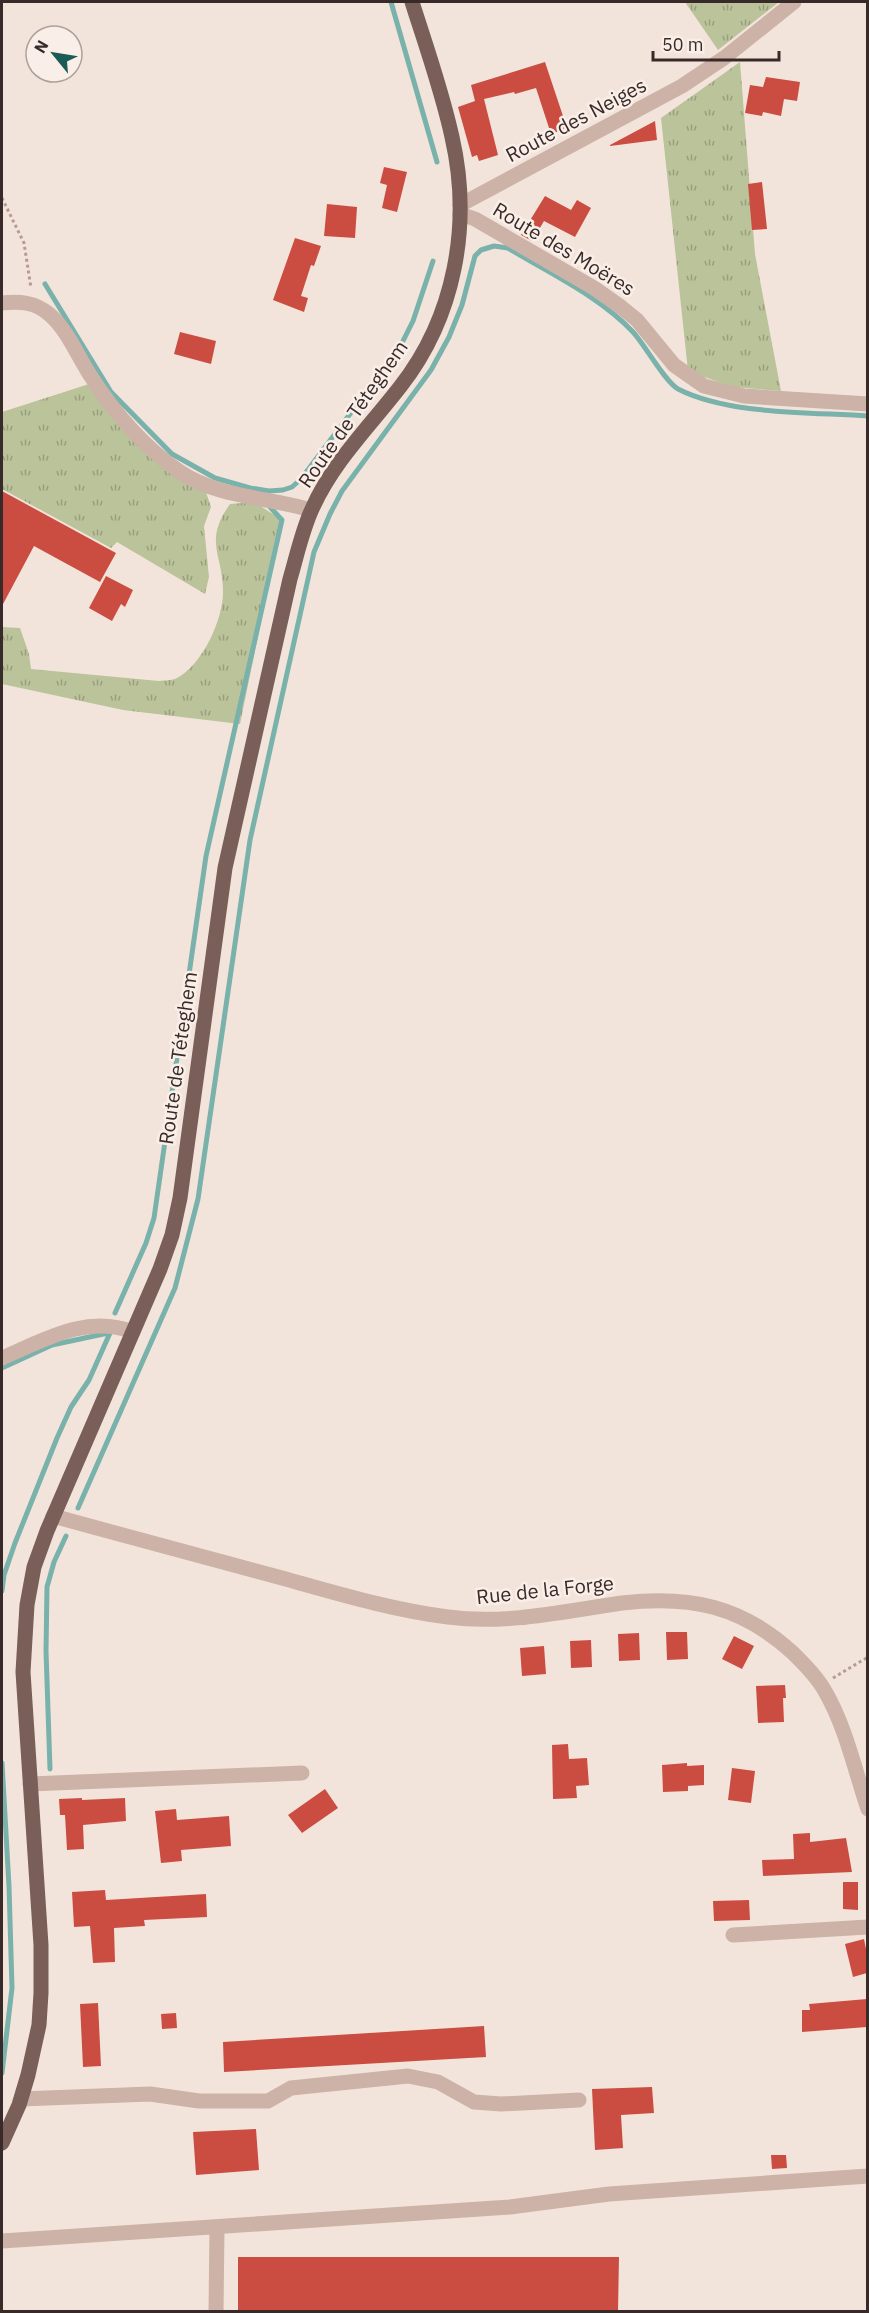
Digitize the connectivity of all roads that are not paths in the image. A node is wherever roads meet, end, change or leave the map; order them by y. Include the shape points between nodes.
1 (412, 2) edge
2 (794, 2) edge
3 (460, 209) junction
4 (2, 303) edge
5 (867, 404) edge
6 (311, 510) junction
7 (133, 1332) junction
8 (2, 1358) edge
9 (53, 1516) junction
10 (302, 1773) dead end
11 (30, 1784) junction
12 (867, 1809) edge
13 (867, 1927) edge
14 (733, 1935) dead end
15 (21, 2099) junction
16 (579, 2100) dead end
17 (2, 2143) edge
18 (867, 2176) edge
19 (217, 2228) junction
20 (2, 2241) edge
21 (216, 2312) edge

1 - 3 main road, Route de Téteghem via 452,136
2 - 3 street, Route des Neiges via 682,87
3 - 5 street, Route des Moëres via 612,299 637,320 674,365 704,386 744,396
3 - 6 main road, Route de Téteghem via 451,282 430,338 400,387 333,471
4 - 6 street via 34,304 48,312 120,416 171,465 219,490
6 - 7 main road, Route de Téteghem via 290,579 228,852 177,1213 165,1256
7 - 8 street via 88,1325
7 - 9 main road, Route de Téteghem
9 - 11 main road, Route de Téteghem via 34,1568 25,1617 23,1672
9 - 12 street, Rue de la Forge via 322,1589 448,1617 521,1617 647,1601 706,1604 736,1614 766,1631 822,1685 844,1735
10 - 11 street
11 - 15 main road, Route de Téteghem via 42,1985 36,2042
13 - 14 street
15 - 16 street via 150,2094 199,2101 268,2101 291,2088 408,2076 438,2082 474,2102
15 - 17 main road, Route de Téteghem
18 - 19 street
19 - 20 street
19 - 21 street

